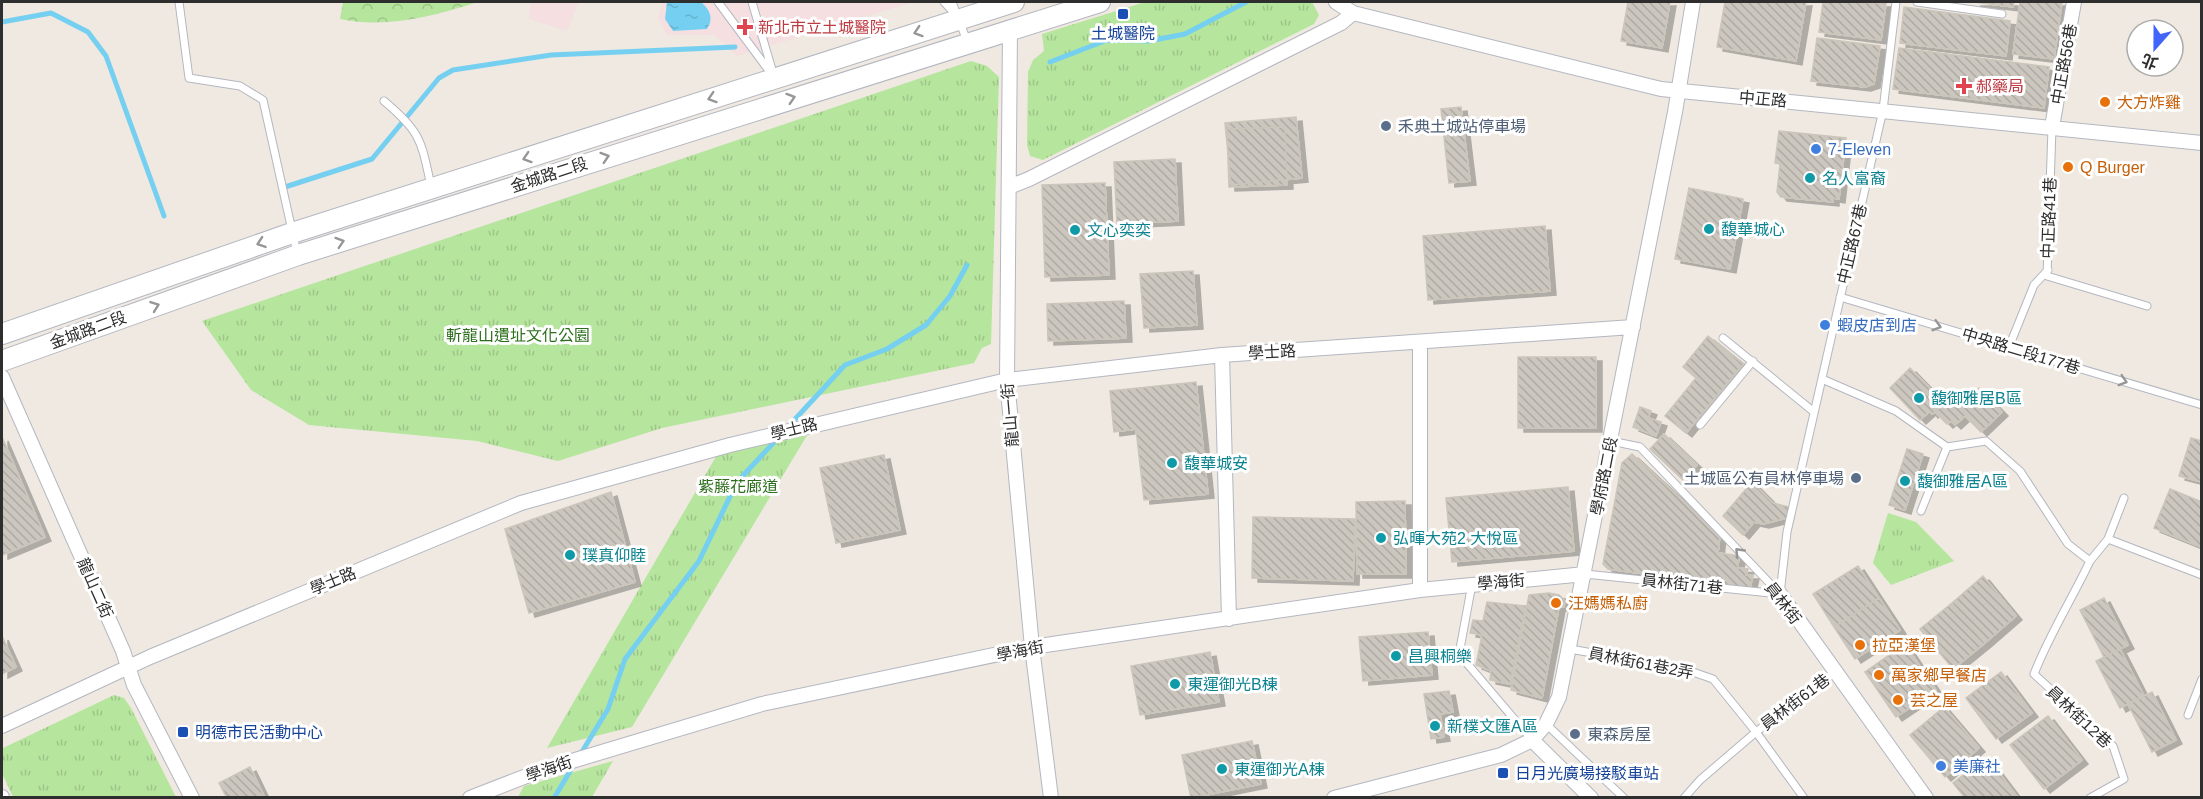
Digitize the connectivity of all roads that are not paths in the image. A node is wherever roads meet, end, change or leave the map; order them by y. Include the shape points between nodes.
1 (179, 2) edge
2 (718, 2) edge
3 (752, 2) edge
4 (944, 2) edge
5 (1014, 2) edge
6 (1100, 2) edge
7 (1336, 2) edge
8 (1693, 2) edge
9 (1896, 2) edge
10 (1917, 2) edge
11 (2074, 2) edge
12 (956, 10) edge
13 (1353, 13) junction
14 (2002, 14) dead end
15 (1010, 30) junction
16 (967, 44) junction
17 (774, 78) junction
18 (1678, 90) junction
19 (384, 101) dead end
20 (1883, 110) junction
21 (2052, 127) junction
22 (2202, 142) edge
23 (1009, 187) junction
24 (431, 188) junction
25 (292, 233) junction
26 (298, 255) junction
27 (2048, 270) junction
28 (1840, 297) junction
29 (2147, 306) dead end
30 (1633, 327) junction
31 (2, 333) edge
32 (1723, 338) dead end
33 (1420, 343) junction
34 (2009, 347) junction
35 (1222, 355) junction
36 (2, 361) edge
37 (1753, 361) junction
38 (2, 377) edge
39 (1822, 379) junction
40 (1007, 380) junction
41 (2202, 405) edge
42 (1814, 412) junction
43 (1700, 425) dead end
44 (1611, 441) junction
45 (1947, 447) junction
46 (2124, 498) dead end
47 (1921, 511) dead end
48 (2108, 538) junction
49 (2090, 561) junction
50 (1585, 574) junction
51 (2202, 575) edge
52 (1472, 584) junction
53 (1420, 590) junction
54 (1780, 594) junction
55 (1229, 619) junction
56 (1032, 647) junction
57 (1570, 649) junction
58 (128, 668) junction
59 (1835, 672) junction
60 (2202, 679) edge
61 (2188, 715) dead end
62 (1546, 724) junction
63 (2, 726) edge
64 (1756, 732) junction
65 (1532, 740) junction
66 (192, 798) edge
67 (470, 798) edge
68 (1051, 798) edge
69 (1334, 798) edge
70 (1592, 798) edge
71 (1624, 798) edge
72 (1684, 798) edge
73 (1804, 798) edge
74 (1926, 798) edge
75 (2090, 798) edge

1 - 25 lane via 189,78 240,86 263,100
2 - 17 lane
3 - 17 lane
4 - 12 lane
5 - 12 main road, 金城路二段
6 - 15 main road, 金城路二段
7 - 13 street, 中正路
8 - 18 street, 學府路二段
9 - 20 lane, 中正路67巷
10 - 14 lane
11 - 21 street, 中正路56巷
12 - 16 lane
12 -> 17 main road, 金城路二段
13 - 18 street, 中正路
13 - 23 street via 1341,23
15 - 16 main road, 金城路二段
15 - 23 street, 龍山一街
26 -> 16 main road, 金城路二段
17 -> 24 main road, 金城路二段
18 - 20 street, 中正路
18 - 30 street, 學府路二段
19 - 24 lane via 412,125 422,147
20 - 21 street, 中正路
20 - 28 lane, 中正路67巷
21 - 22 street, 中正路
21 - 27 lane, 中正路41巷
23 - 40 street, 龍山一街
24 - 25 main road, 金城路二段
25 - 26 lane
25 -> 31 main road, 金城路二段
36 -> 26 main road, 金城路二段
27 - 29 lane, 中正路41巷 via 2047,276
27 - 34 lane via 2034,285
28 -> 34 lane, 中央路二段177巷
28 - 39 lane, 中正路67巷
30 - 33 street, 學士路
30 - 44 street, 學府路二段
32 - 37 lane
33 - 35 street, 學士路
33 - 53 street
34 -> 41 lane, 中央路二段177巷
35 - 40 street, 學士路
35 - 55 street
37 - 42 lane
37 - 43 lane
38 - 58 street, 龍山二街
39 - 42 lane, 中正路67巷
39 - 45 lane via 1896,411
40 - 56 street, 龍山一街
40 - 58 street, 學士路 via 730,445 521,503
42 - 54 lane, 中正路67巷 via 1787,532
44 - 50 street, 學府路二段
54 -> 44 lane, 員林街 via 1640,447
45 - 47 lane
45 - 49 lane via 1986,441 2020,471 2068,544
46 - 48 lane
48 - 49 lane
48 - 51 lane
49 - 75 lane, 員林街12巷 via 2045,645 2034,674 2113,746 2124,779
50 - 52 street, 學海街
50 - 54 lane, 員林街71巷
50 - 57 street, 學府路二段
52 - 53 street, 學海街
52 - 65 lane via 1459,654
53 - 55 street, 學海街
54 - 59 street, 員林街
55 - 56 street, 學海街
56 - 67 street, 學海街 via 762,704 554,766
56 - 68 street, 龍山一街
57 - 62 street, 學府路二段 via 1559,697
57 - 64 lane, 員林街61巷2弄 via 1687,670 1713,679
58 - 63 street, 學士路
58 - 66 street, 龍山二街
59 - 64 lane, 員林街61巷
59 - 74 street, 員林街
60 - 61 lane
62 - 65 street, 學府路二段
62 - 71 lane
64 - 72 lane
64 - 73 lane, 員林街61巷2弄
65 - 69 street, 學府路二段 via 1500,755
65 - 70 street

